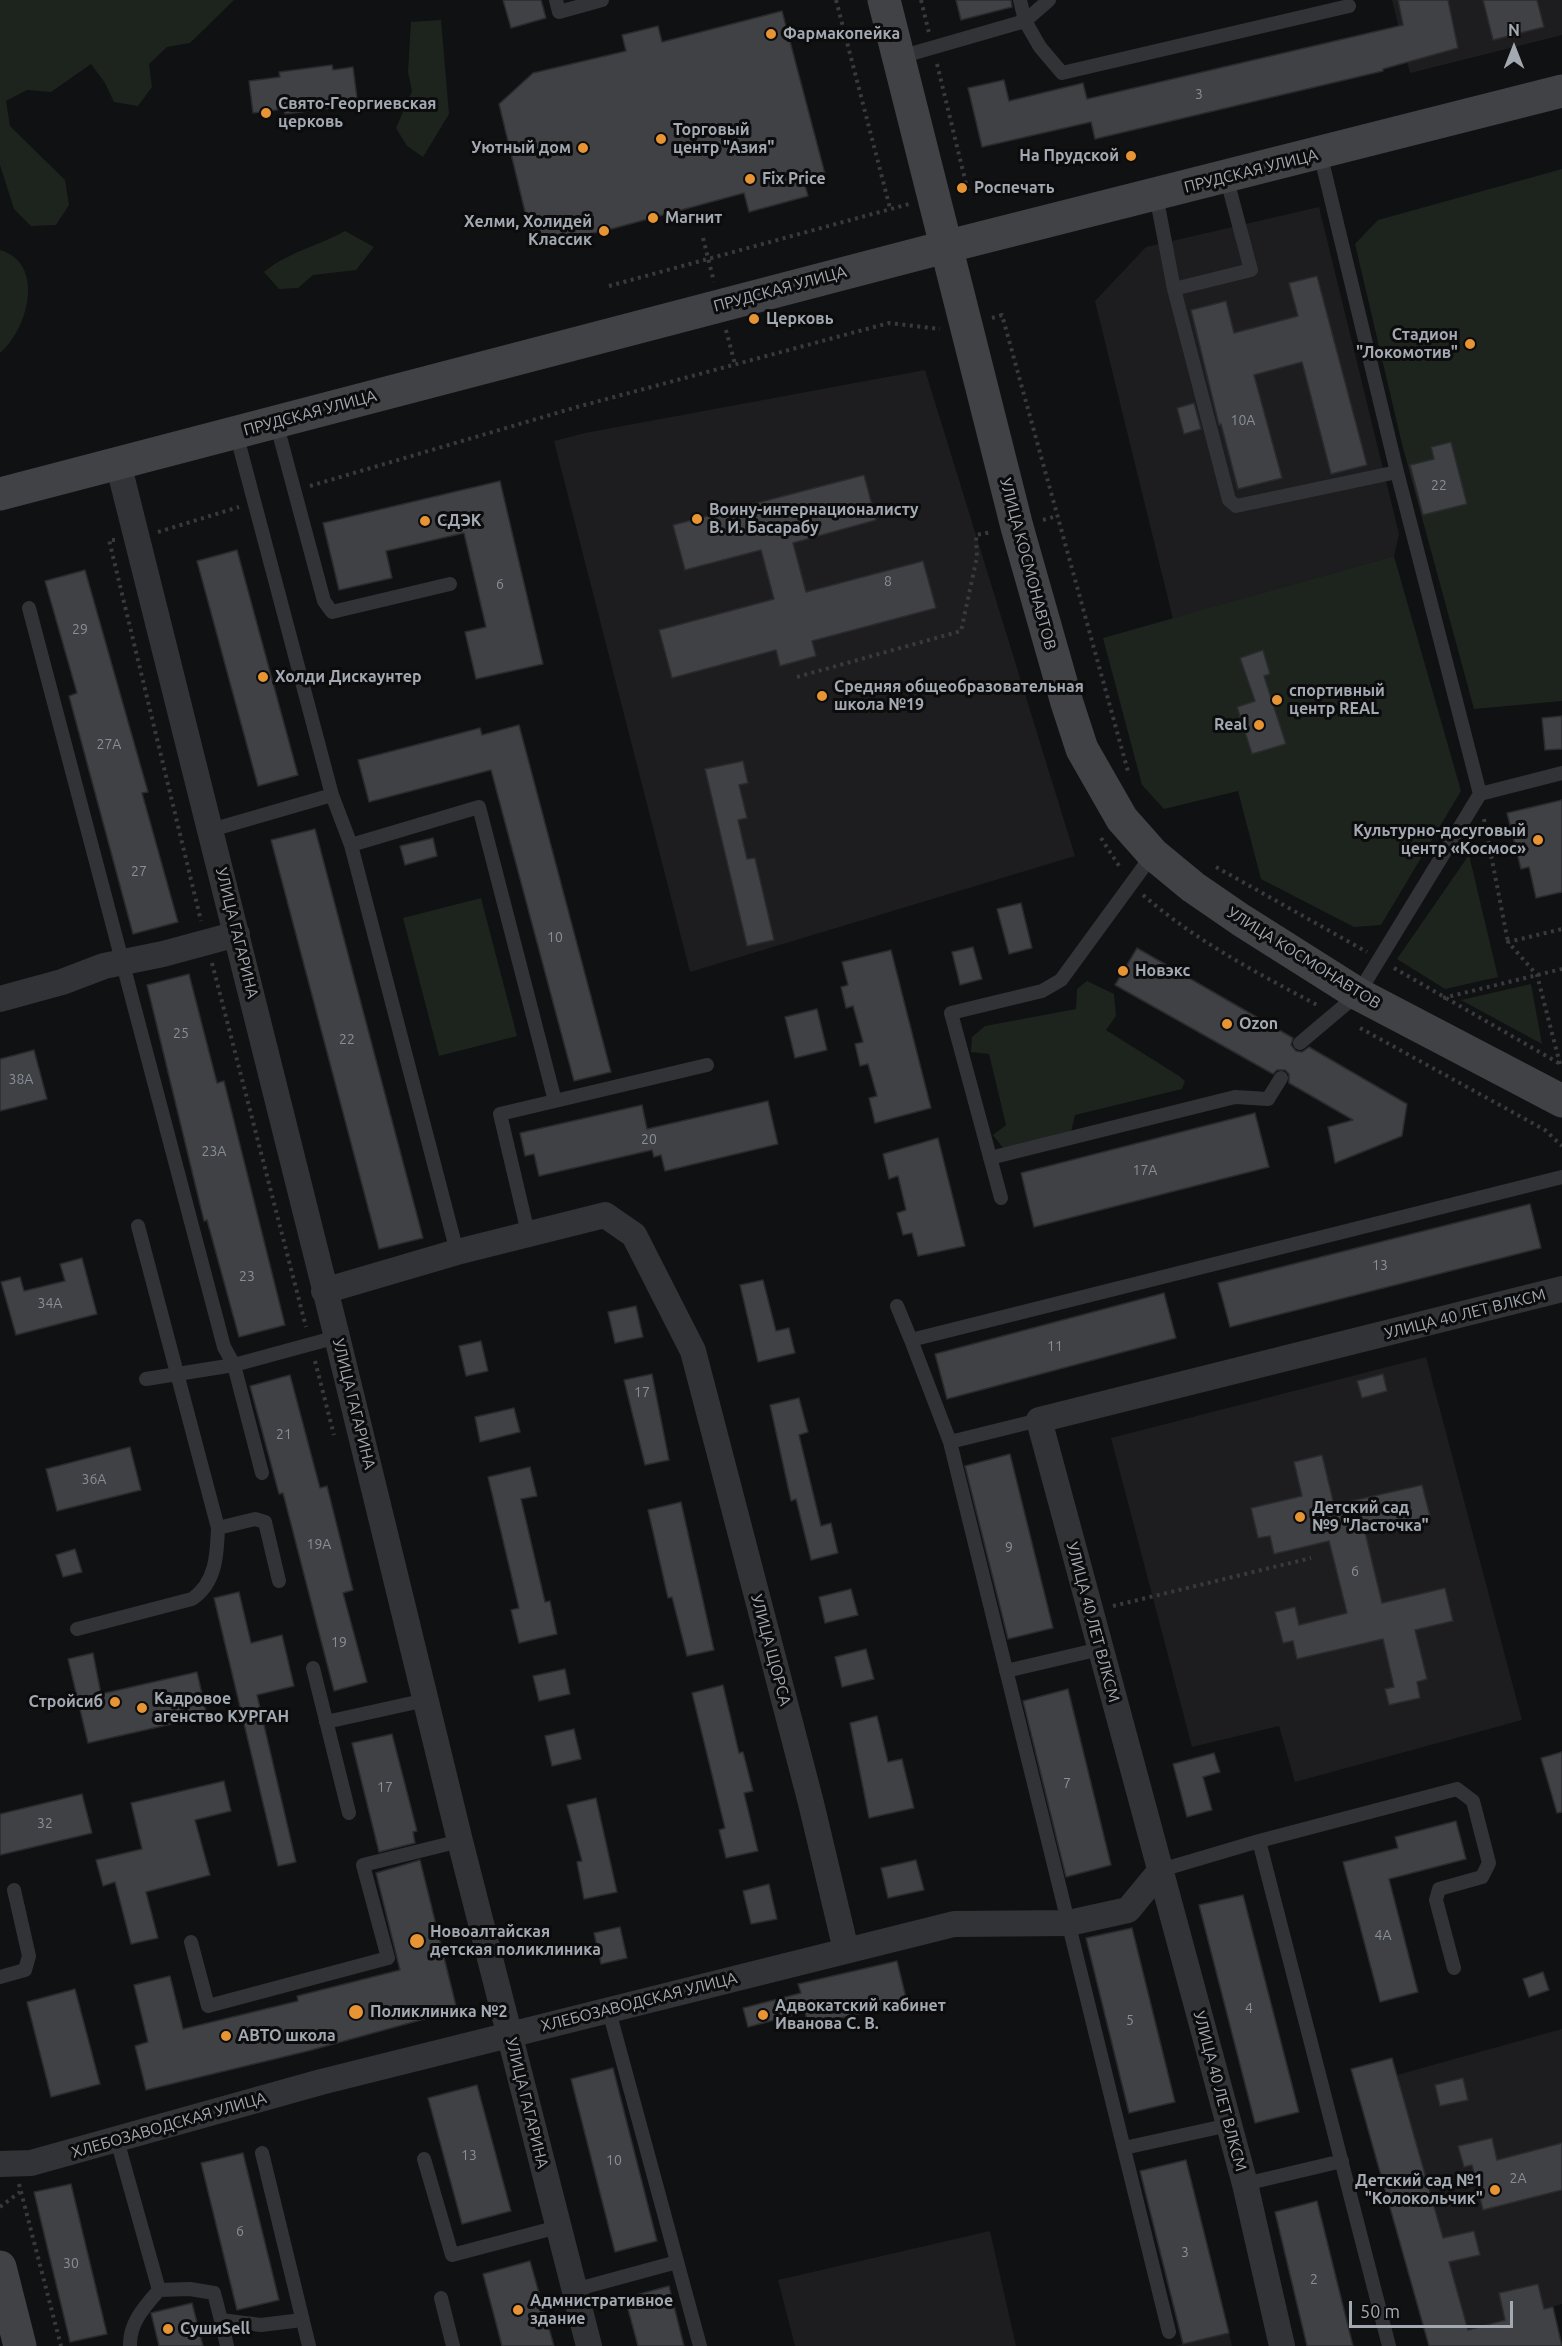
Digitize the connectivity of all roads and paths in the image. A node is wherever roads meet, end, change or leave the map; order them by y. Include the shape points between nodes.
1 (556, 0) edge
2 (602, 0) edge
3 (836, 0) edge
4 (884, 0) edge
5 (921, 0) edge
6 (1020, 0) edge
7 (1049, 0) edge
8 (1349, 6) dead end
9 (1025, 21) junction
10 (933, 48) junction
11 (900, 57) junction
12 (1562, 91) edge
13 (1320, 153) junction
14 (1226, 176) junction
15 (1156, 195) junction
16 (932, 199) junction
17 (890, 208) junction
18 (945, 247) junction
19 (609, 286) dead end
20 (1174, 289) junction
21 (965, 326) junction
22 (276, 422) junction
23 (236, 433) junction
24 (118, 463) junction
25 (1397, 472) junction
26 (0, 494) edge
27 (1057, 516) junction
28 (1004, 524) junction
29 (450, 584) dead end
30 (29, 608) dead end
31 (797, 677) dead end
32 (1562, 773) edge
33 (1132, 784) dead end
34 (1480, 794) junction
35 (332, 795) junction
36 (211, 830) junction
37 (1098, 833) dead end
38 (351, 845) junction
39 (1153, 854) junction
40 (1212, 865) dead end
41 (1131, 885) junction
42 (1562, 929) edge
43 (237, 934) junction
44 (1508, 942) junction
45 (1380, 960) junction
46 (121, 962) junction
47 (1562, 969) edge
48 (1537, 975) junction
49 (1442, 998) junction
50 (0, 999) edge
51 (1345, 1004) junction
52 (1300, 1042) dead end
53 (1561, 1064) edge
54 (707, 1065) dead end
55 (1281, 1078) dead end
56 (555, 1101) junction
57 (1562, 1101) edge
58 (1562, 1146) edge
59 (990, 1158) junction
60 (1562, 1177) edge
61 (1001, 1198) dead end
62 (138, 1226) dead end
63 (528, 1233) junction
64 (457, 1251) junction
65 (1562, 1290) edge
66 (324, 1291) junction
67 (897, 1306) dead end
68 (338, 1337) junction
69 (912, 1340) junction
70 (234, 1365) junction
71 (177, 1374) junction
72 (146, 1379) dead end
73 (1039, 1420) junction
74 (950, 1442) junction
75 (262, 1473) dead end
76 (218, 1528) junction
77 (1311, 1558) dead end
78 (279, 1581) dead end
79 (1090, 1612) junction
80 (77, 1629) dead end
81 (1100, 1649) junction
82 (313, 1668) dead end
83 (1006, 1671) junction
84 (426, 1700) junction
85 (326, 1722) junction
86 (349, 1813) dead end
87 (460, 1841) junction
88 (1259, 1841) junction
89 (1161, 1870) junction
90 (14, 1890) dead end
91 (1069, 1923) junction
92 (191, 1942) dead end
93 (846, 1950) junction
94 (1454, 1968) dead end
95 (0, 1977) edge
96 (609, 2011) junction
97 (509, 2034) junction
98 (1229, 2125) junction
99 (117, 2140) junction
100 (1124, 2148) junction
101 (262, 2153) dead end
102 (424, 2159) dead end
103 (1342, 2161) junction
104 (7, 2164) edge
105 (1245, 2184) junction
106 (20, 2192) junction
107 (0, 2207) edge
108 (558, 2227) junction
109 (677, 2262) junction
110 (0, 2267) edge
111 (159, 2290) junction
112 (574, 2290) junction
113 (441, 2298) dead end
114 (221, 2320) junction
115 (302, 2320) junction
116 (1169, 2332) dead end
117 (20, 2346) edge
118 (61, 2346) edge
119 (130, 2346) edge
120 (227, 2346) edge
121 (309, 2346) edge
122 (453, 2346) edge
123 (589, 2346) edge
124 (700, 2346) edge
125 (1282, 2346) edge
126 (1389, 2346) edge

1 - 2 lane via 559,12
3 - 17 path
4 - 11 street, УЛИЦА КОСМОНАВТОВ
5 - 10 path
6 - 9 lane
7 - 9 lane
8 - 9 lane via 1062,73
9 - 10 lane
10 - 11 lane
10 - 16 path via 968,192
11 - 16 street, УЛИЦА КОСМОНАВТОВ
12 - 13 street, ПРУДСКАЯ УЛИЦА
13 - 14 street, ПРУДСКАЯ УЛИЦА
13 - 25 lane
14 - 15 street, ПРУДСКАЯ УЛИЦА
14 - 20 lane via 1251,270
15 - 18 street, ПРУДСКАЯ УЛИЦА
15 - 20 lane
16 - 17 path
16 - 18 street, УЛИЦА КОСМОНАВТОВ
17 - 19 path
18 - 21 street, УЛИЦА КОСМОНАВТОВ
18 - 22 street, ПРУДСКАЯ УЛИЦА
20 - 25 lane via 1229,500 1236,506
21 - 27 path via 1002,315
21 - 28 street, УЛИЦА КОСМОНАВТОВ
22 - 23 street, ПРУДСКАЯ УЛИЦА
22 - 29 lane via 324,601 332,612
23 - 24 street, ПРУДСКАЯ УЛИЦА
23 - 35 lane
24 - 26 street, ПРУДСКАЯ УЛИЦА
24 - 36 street, УЛИЦА ГАГАРИНА
25 - 34 lane
27 - 28 path
27 - 33 path
28 - 31 path via 994,532 976,535 977,557 961,631
28 - 39 street, УЛИЦА КОСМОНАВТОВ via 1082,749 1122,819
30 - 46 lane
32 - 34 lane
34 - 44 path
34 - 45 lane
35 - 36 lane
35 - 38 lane
36 - 43 street, УЛИЦА ГАГАРИНА
37 - 41 path
38 - 56 lane via 479,807
38 - 64 lane
39 - 41 lane
39 - 51 street, УЛИЦА КОСМОНАВТОВ
40 - 45 path
41 - 51 path via 1233,961
41 - 59 lane via 1061,980 1042,991 951,1013
42 - 44 path
43 - 46 street
43 - 66 street, УЛИЦА ГАГАРИНА
44 - 48 path
45 - 49 path
45 - 51 lane
46 - 50 street
46 - 70 lane via 224,1347
47 - 48 path
48 - 49 path
48 - 53 path
49 - 53 path
51 - 52 lane
51 - 57 street, УЛИЦА КОСМОНАВТОВ
51 - 58 path via 1545,1130
54 - 56 lane
55 - 59 lane via 1268,1099 1235,1097
56 - 63 lane via 500,1114
59 - 61 lane
60 - 69 lane
62 - 71 lane
63 - 64 street, УЛИЦА ЩОРСА
63 - 93 street, УЛИЦА ЩОРСА via 605,1215 634,1235 693,1351
64 - 66 street, УЛИЦА ЩОРСА
65 - 73 street, УЛИЦА 40 ЛЕТ ВЛКСМ
66 - 68 street, УЛИЦА ГАГАРИНА
67 - 69 lane
68 - 70 lane
68 - 84 street, УЛИЦА ГАГАРИНА
69 - 74 lane
70 - 71 lane
70 - 75 lane
71 - 72 lane
71 - 76 lane
73 - 74 lane
73 - 79 street, УЛИЦА 40 ЛЕТ ВЛКСМ
74 - 83 lane
76 - 78 lane via 255,1519 265,1522
76 - 80 lane via 217,1561 204,1591 192,1599
77 - 79 path
79 - 81 street, УЛИЦА 40 ЛЕТ ВЛКСМ
81 - 83 lane
81 - 89 street, УЛИЦА 40 ЛЕТ ВЛКСМ
82 - 85 lane
83 - 91 lane
84 - 85 lane
84 - 87 street, УЛИЦА ГАГАРИНА
85 - 86 lane
87 - 92 lane via 363,1865 388,1958 208,2006
87 - 97 street, УЛИЦА ГАГАРИНА
88 - 89 lane
88 - 94 lane via 1457,1789 1473,1801 1489,1863 1482,1877 1439,1889 1436,1900
88 - 103 lane
89 - 91 street, ХЛЕБОЗАВОДСКАЯ УЛИЦА via 1128,1910
89 - 98 street, УЛИЦА 40 ЛЕТ ВЛКСМ
90 - 95 lane via 29,1956 25,1970
91 - 93 street, ХЛЕБОЗАВОДСКАЯ УЛИЦА via 954,1924
91 - 100 lane
93 - 96 street, ХЛЕБОЗАВОДСКАЯ УЛИЦА
96 - 97 street, ХЛЕБОЗАВОДСКАЯ УЛИЦА
96 - 109 lane
97 - 99 street, ХЛЕБОЗАВОДСКАЯ УЛИЦА
97 - 108 street, УЛИЦА ГАГАРИНА
98 - 100 lane
98 - 105 street, УЛИЦА 40 ЛЕТ ВЛКСМ
99 - 104 street, ХЛЕБОЗАВОДСКАЯ УЛИЦА via 31,2163
99 - 111 lane
100 - 116 lane
101 - 115 lane
102 - 108 lane via 452,2255
103 - 105 lane
103 - 126 lane
104 - 106 path
105 - 125 street, УЛИЦА 40 ЛЕТ ВЛКСМ
106 - 107 path
106 - 118 path
108 - 112 street, УЛИЦА ГАГАРИНА
109 - 112 lane
109 - 124 lane
110 - 117 street
111 - 114 lane via 214,2293
111 - 119 lane via 140,2312
112 - 123 street, УЛИЦА ГАГАРИНА
113 - 122 lane
114 - 115 lane via 261,2325
114 - 120 lane
115 - 121 lane

